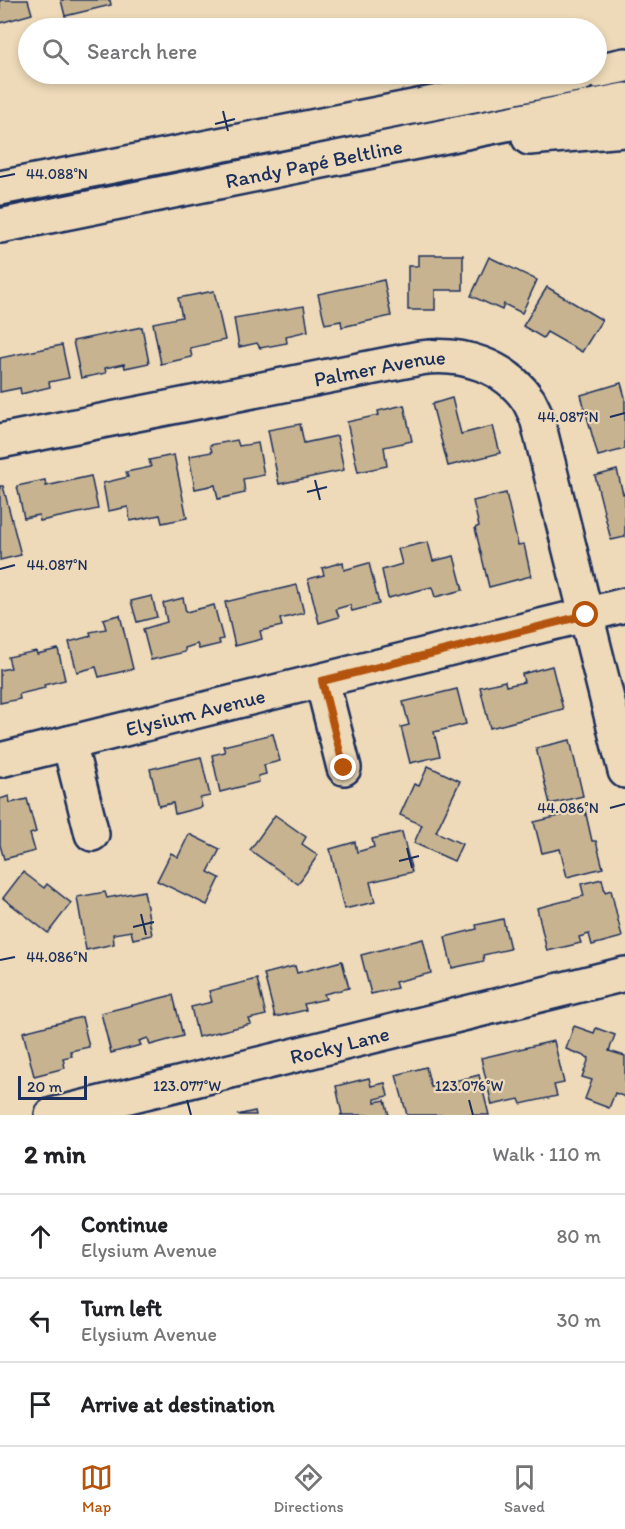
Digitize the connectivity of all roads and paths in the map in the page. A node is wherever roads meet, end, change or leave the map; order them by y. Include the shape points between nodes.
1 (625, 65) edge
2 (607, 68) edge
3 (530, 84) edge
4 (625, 100) edge
5 (625, 130) edge
6 (378, 150) junction
7 (0, 188) edge
8 (0, 226) edge
9 (0, 441) edge
10 (625, 605) edge
11 (586, 615) junction
12 (322, 681) junction
13 (69, 743) junction
14 (0, 760) edge
15 (344, 768) dead end
16 (625, 771) edge
17 (92, 834) dead end
18 (625, 974) edge
19 (52, 1115) edge

1 - 2 main road
3 - 7 main road, Randy Papé Beltline
4 - 6 main road, Randy Papé Beltline
5 - 6 main road
6 - 8 main road, Randy Papé Beltline
9 - 11 main road, Palmer Avenue via 420,358 453,357 477,362 500,372 515,385 537,418
10 - 11 main road, Elysium Avenue
11 - 12 main road, Elysium Avenue
11 - 16 main road, Palmer Avenue
12 - 13 main road, Elysium Avenue
12 - 15 main road
13 - 14 main road, Elysium Avenue
13 - 17 main road
18 - 19 main road, Rocky Lane

